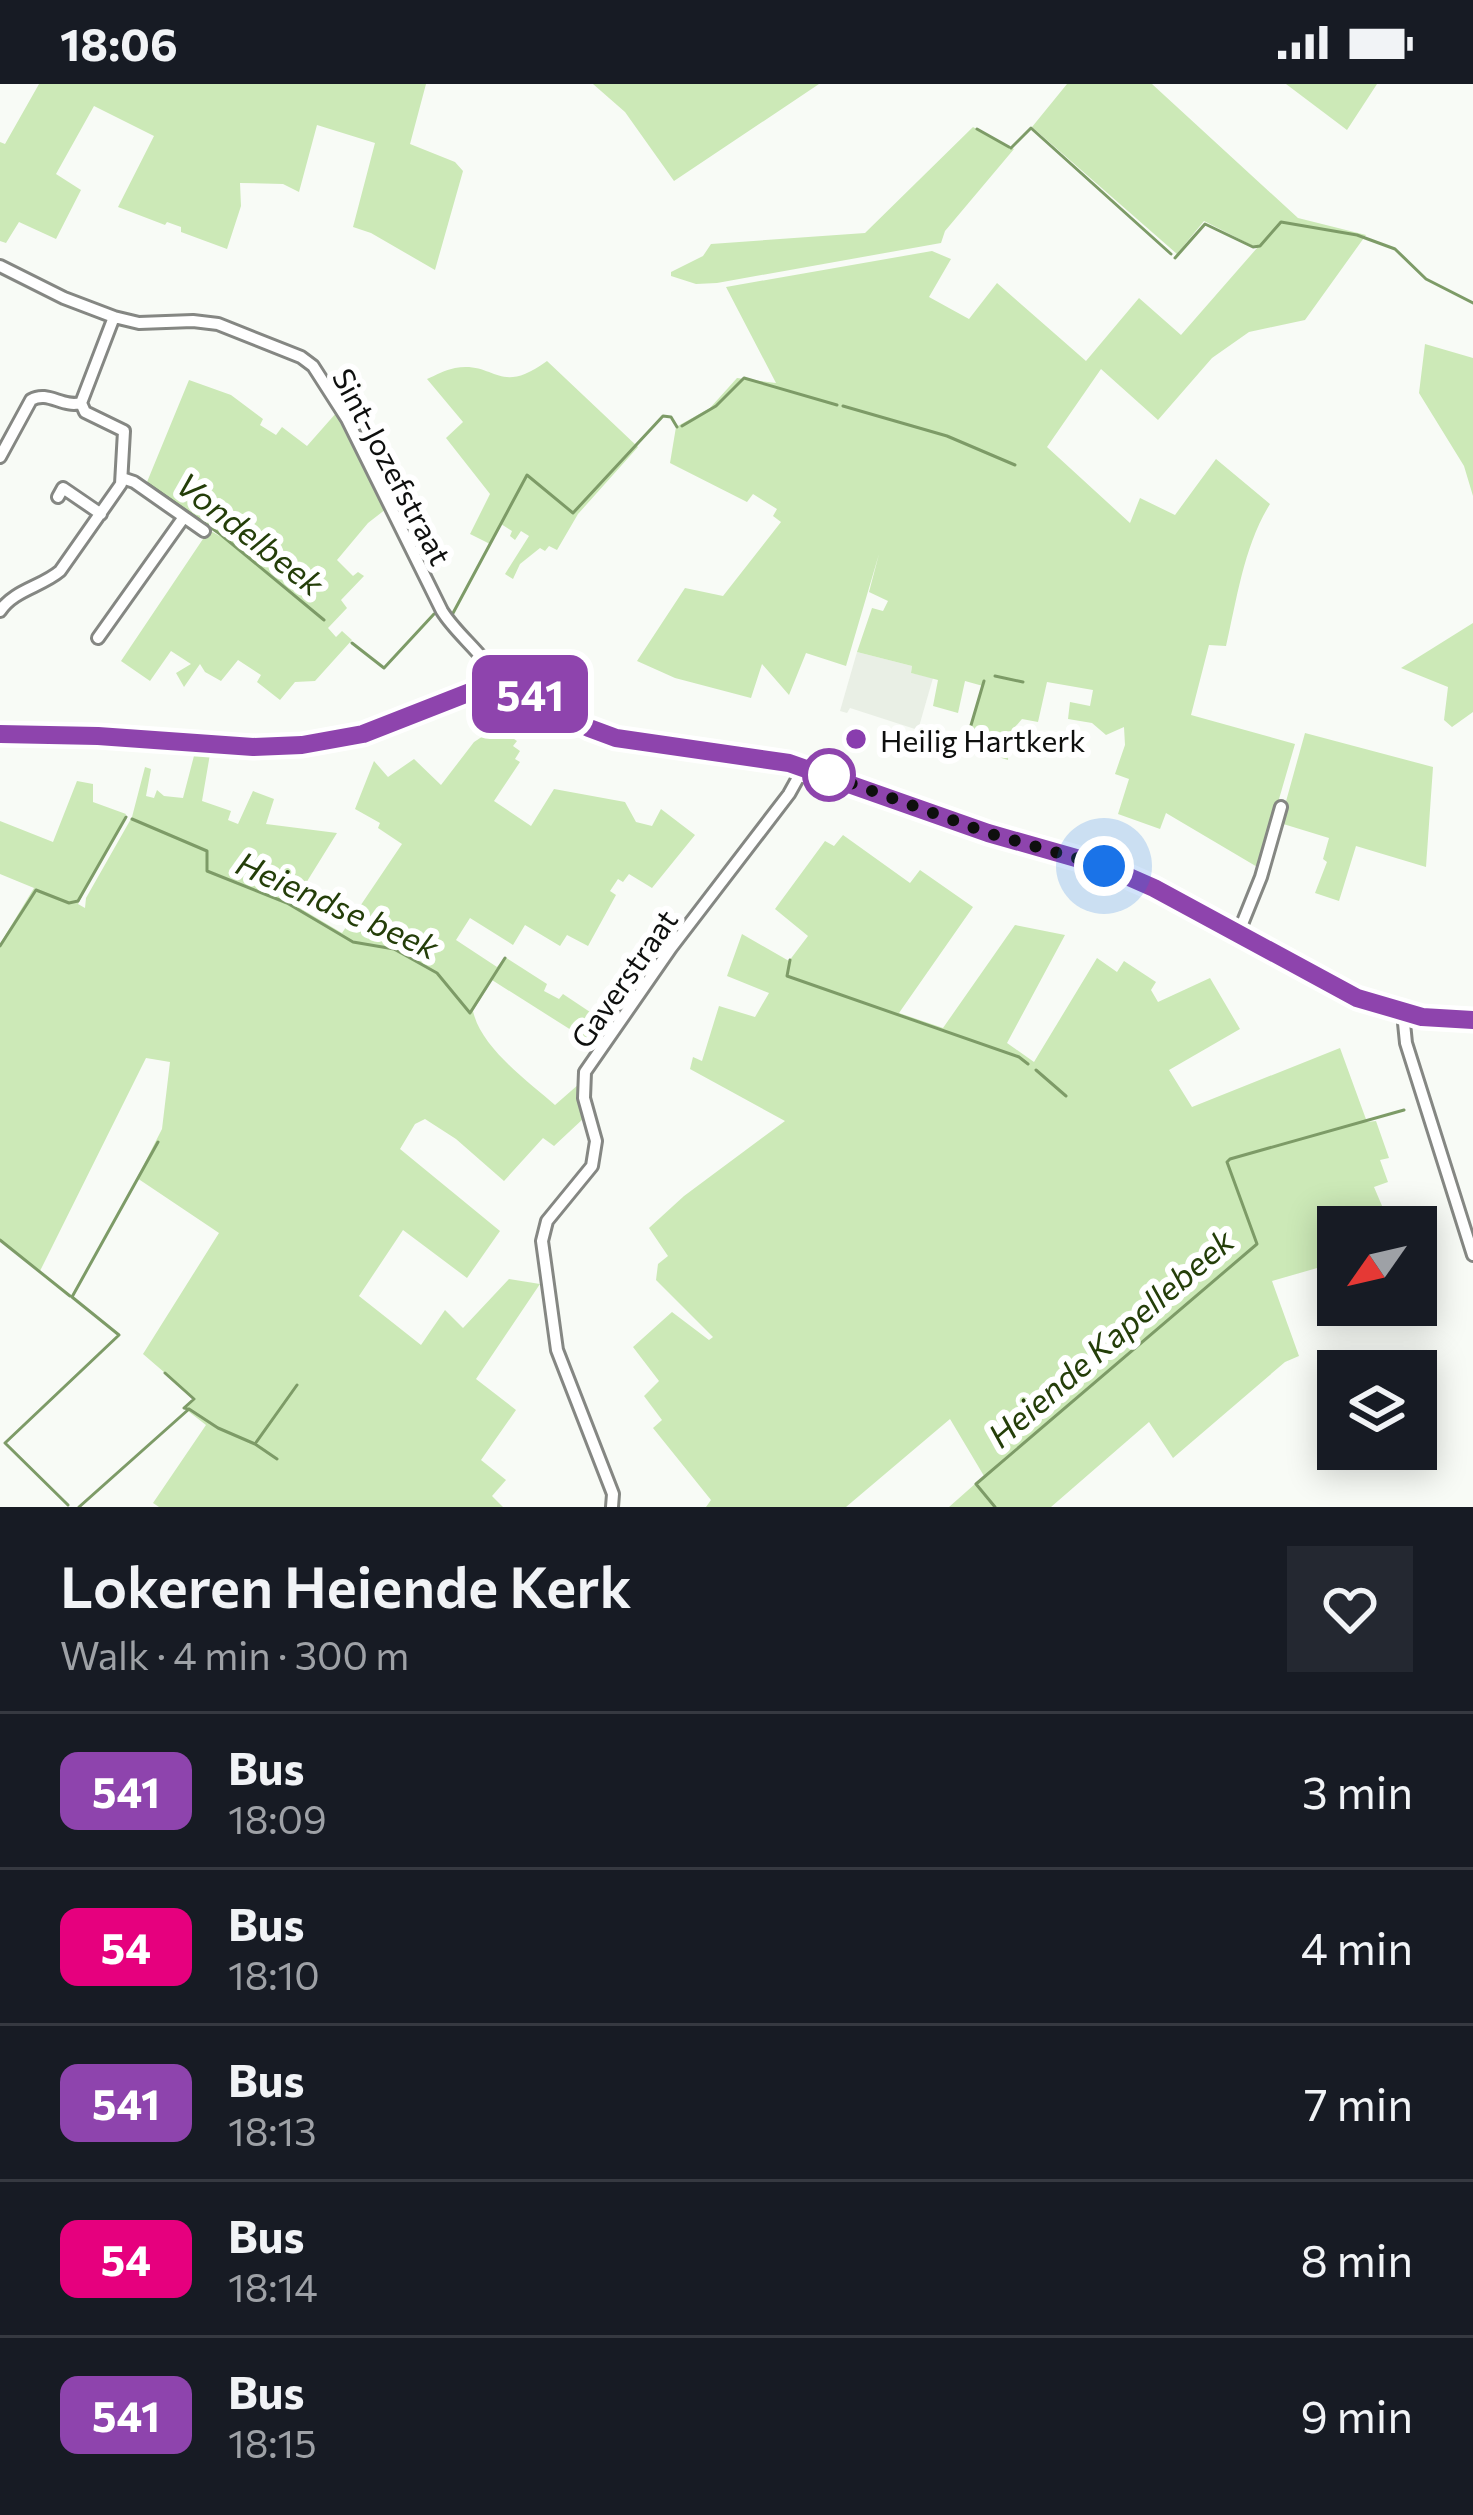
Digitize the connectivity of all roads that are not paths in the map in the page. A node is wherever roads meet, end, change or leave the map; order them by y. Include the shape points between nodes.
1 (0, 266) edge
2 (114, 317) junction
3 (81, 403) junction
4 (0, 457) edge
5 (122, 478) junction
6 (58, 496) dead end
7 (101, 514) junction
8 (184, 517) junction
9 (204, 531) dead end
10 (0, 611) edge
11 (98, 638) dead end
12 (498, 684) junction
13 (0, 734) edge
14 (804, 767) junction
15 (1281, 807) dead end
16 (1238, 934) junction
17 (1403, 1013) junction
18 (1473, 1020) edge
19 (1473, 1255) edge
20 (612, 1507) edge

1 - 2 street, Sint-Jozefstraat
2 - 3 street
2 - 12 street, Sint-Jozefstraat via 218,325 313,366 442,611
3 - 4 street via 31,400
3 - 5 street via 124,431
5 - 7 street
5 - 8 street
6 - 7 street via 63,488
7 - 10 street via 60,572
8 - 9 street
8 - 11 street
12 - 13 main road via 363,734 302,745
12 - 14 main road via 616,738
14 - 16 main road via 1104,866
14 - 20 street, Gaverstraat via 586,1072 596,1154 545,1227 557,1350
15 - 16 street
16 - 17 main road via 1342,991
17 - 18 main road
17 - 19 street

